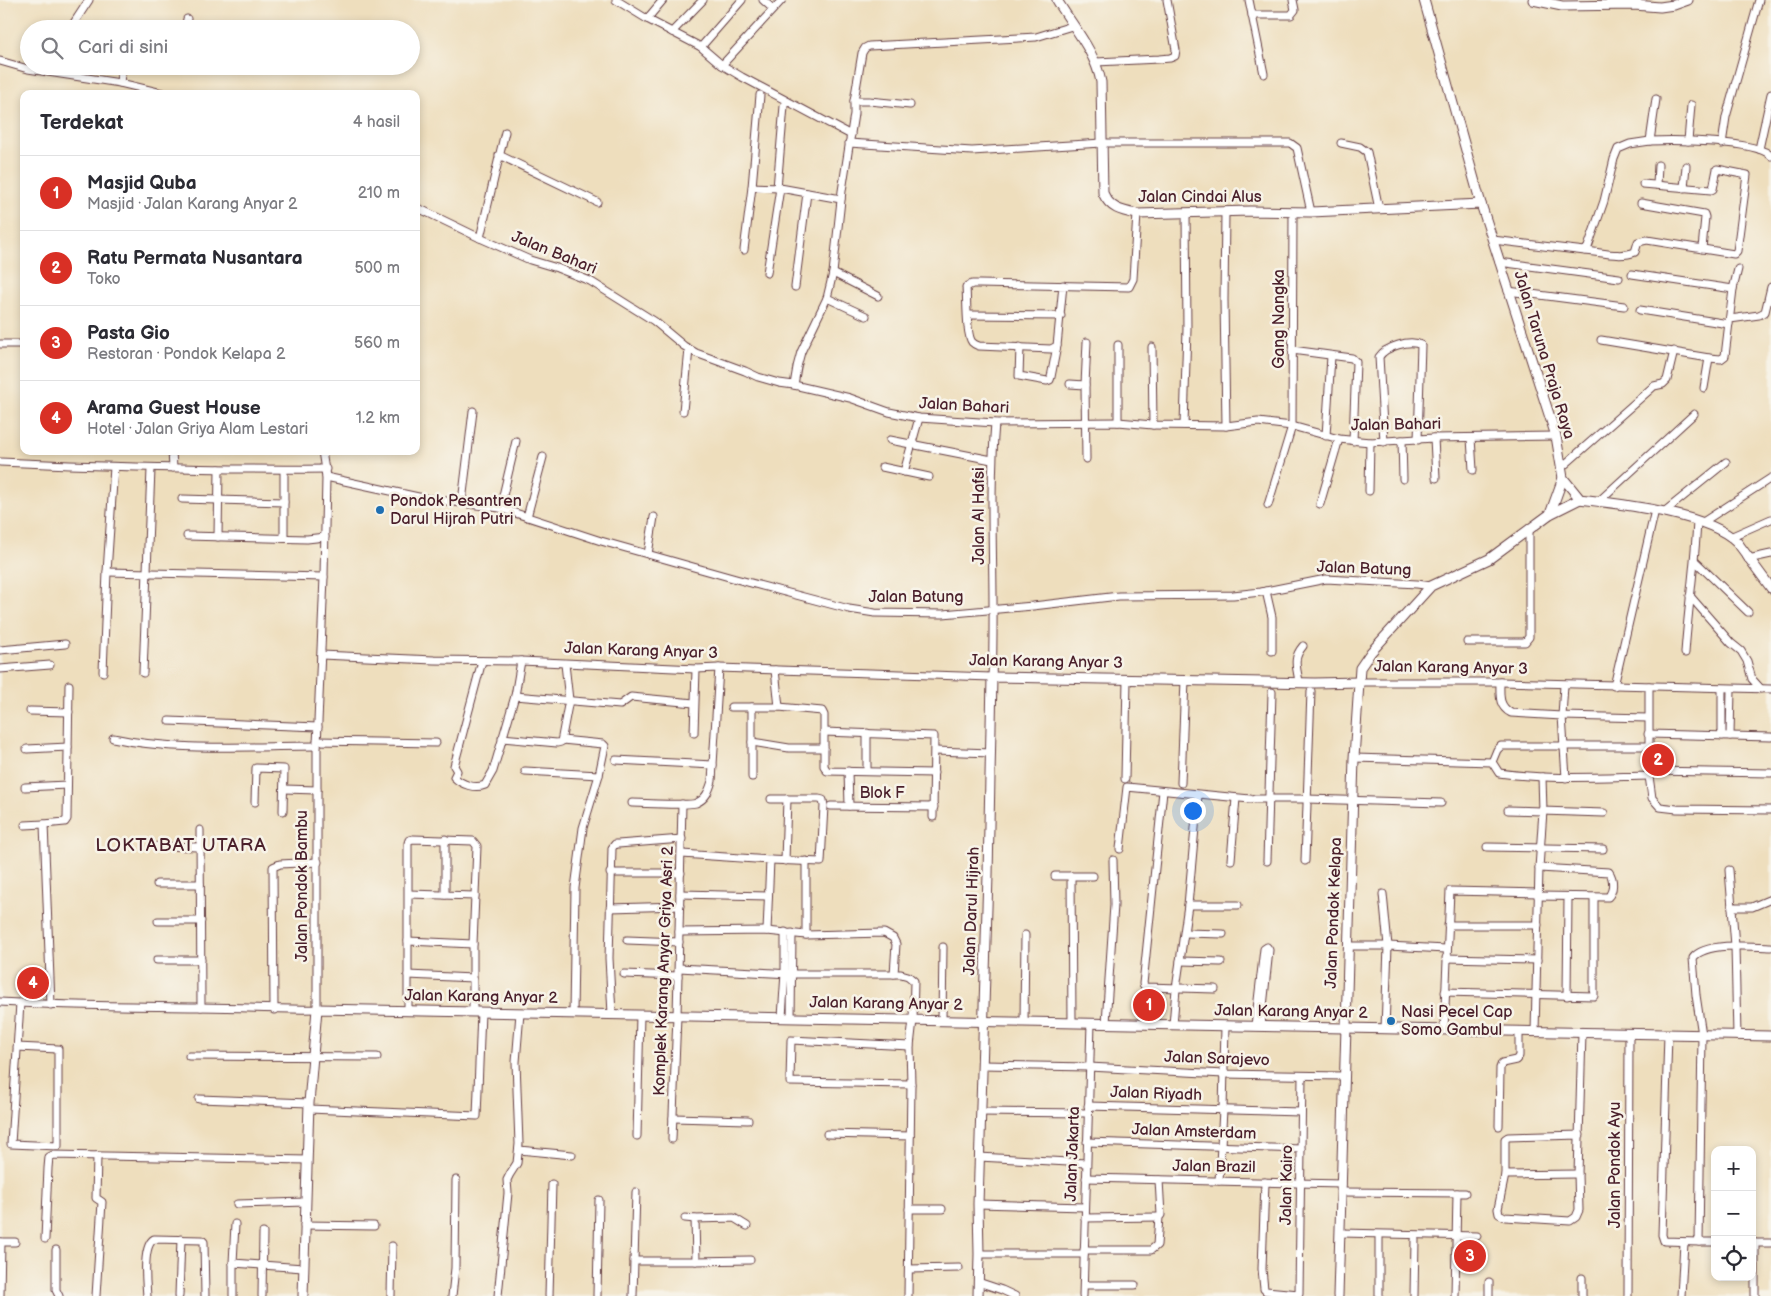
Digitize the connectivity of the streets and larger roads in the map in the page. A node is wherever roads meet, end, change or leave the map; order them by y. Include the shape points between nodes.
1 (89, 0) edge
2 (616, 0) edge
3 (663, 0) edge
4 (703, 0) edge
5 (742, 0) edge
6 (763, 0) edge
7 (782, 0) edge
8 (1057, 0) edge
9 (1167, 0) edge
10 (1249, 0) edge
11 (1293, 0) edge
12 (1424, 0) edge
13 (1688, 0) edge
14 (1759, 0) edge
15 (1539, 1) edge
16 (1614, 2) edge
17 (1578, 3) edge
18 (773, 9) junction
19 (1252, 15) junction
20 (647, 19) junction
21 (76, 20) edge
22 (1072, 26) junction
23 (672, 32) junction
24 (701, 47) junction
25 (0, 61) edge
26 (1096, 62) junction
27 (722, 65) junction
28 (20, 67) edge
29 (1264, 74) dead end
30 (82, 75) edge
31 (121, 75) edge
32 (120, 82) junction
33 (151, 90) edge
34 (1771, 94) edge
35 (760, 95) dead end
36 (1656, 99) dead end
37 (854, 101) junction
38 (910, 105) dead end
39 (1691, 105) dead end
40 (784, 106) dead end
41 (505, 132) dead end
42 (851, 134) junction
43 (1650, 141) junction
44 (1688, 141) junction
45 (850, 142) junction
46 (1102, 143) junction
47 (1341, 143) dead end
48 (1722, 144) junction
49 (1760, 149) junction
50 (1770, 152) edge
51 (499, 155) junction
52 (1658, 165) dead end
53 (1686, 166) dead end
54 (1643, 184) dead end
55 (1657, 185) junction
56 (752, 187) junction
57 (778, 188) junction
58 (1684, 188) junction
59 (807, 193) junction
60 (841, 199) junction
61 (597, 202) dead end
62 (1641, 203) dead end
63 (1481, 204) junction
64 (420, 208) edge
65 (1379, 209) junction
66 (1225, 212) junction
67 (1292, 212) junction
68 (1311, 212) junction
69 (1186, 213) junction
70 (1137, 214) junction
71 (480, 238) junction
72 (1493, 240) junction
73 (1702, 249) junction
74 (744, 250) dead end
75 (1585, 251) junction
76 (1499, 262) junction
77 (1738, 269) dead end
78 (767, 273) dead end
79 (833, 273) junction
80 (1632, 274) dead end
81 (1619, 278) dead end
82 (1063, 285) junction
83 (795, 287) dead end
84 (1771, 287) edge
85 (1733, 289) junction
86 (1508, 291) junction
87 (878, 296) dead end
88 (827, 298) junction
89 (1770, 299) edge
90 (1624, 306) dead end
91 (1640, 310) dead end
92 (968, 315) junction
93 (866, 316) dead end
94 (1061, 316) junction
95 (1730, 321) junction
96 (1601, 340) dead end
97 (1087, 342) dead end
98 (0, 344) edge
99 (20, 344) edge
100 (1118, 345) dead end
101 (1057, 346) junction
102 (1020, 347) junction
103 (1152, 347) dead end
104 (689, 349) junction
105 (1292, 350) junction
106 (1674, 351) junction
107 (1331, 356) junction
108 (1709, 358) junction
109 (1070, 384) dead end
110 (794, 385) junction
111 (1085, 385) junction
112 (1704, 388) dead end
113 (473, 411) dead end
114 (683, 411) dead end
115 (1694, 414) dead end
116 (919, 418) junction
117 (1118, 422) junction
118 (995, 423) junction
119 (1087, 423) junction
120 (1153, 425) junction
121 (1184, 425) junction
122 (1226, 426) junction
123 (1292, 426) junction
124 (1326, 436) junction
125 (1556, 436) junction
126 (1434, 438) junction
127 (1471, 438) junction
128 (1339, 439) junction
129 (890, 440) dead end
130 (1402, 440) junction
131 (1418, 440) junction
132 (516, 441) dead end
133 (1353, 441) junction
134 (1370, 442) junction
135 (1384, 442) junction
136 (912, 444) junction
137 (172, 455) edge
138 (323, 455) edge
139 (543, 457) dead end
140 (1086, 459) dead end
141 (992, 460) junction
142 (0, 462) edge
143 (1726, 462) dead end
144 (114, 467) junction
145 (882, 467) dead end
146 (151, 468) junction
147 (173, 468) junction
148 (1561, 468) junction
149 (219, 469) junction
150 (284, 470) junction
151 (1473, 470) dead end
152 (904, 472) junction
153 (326, 473) junction
154 (929, 476) dead end
155 (1436, 478) dead end
156 (1562, 478) junction
157 (1771, 478) edge
158 (1404, 479) dead end
159 (1369, 491) dead end
160 (1580, 498) junction
161 (182, 499) dead end
162 (218, 501) junction
163 (1599, 501) junction
164 (284, 502) junction
165 (462, 502) junction
166 (1320, 504) dead end
167 (1268, 506) dead end
168 (500, 508) junction
169 (1659, 511) junction
170 (1550, 514) junction
171 (527, 517) junction
172 (654, 517) dead end
173 (1771, 519) edge
174 (1700, 522) junction
175 (1529, 530) junction
176 (187, 536) dead end
177 (218, 537) junction
178 (325, 537) junction
179 (1730, 537) junction
180 (284, 538) junction
181 (648, 554) junction
182 (1771, 554) edge
183 (1748, 559) junction
184 (1695, 561) junction
185 (107, 572) junction
186 (146, 573) junction
187 (324, 577) junction
188 (1431, 586) junction
189 (1771, 588) edge
190 (1266, 591) junction
191 (1690, 596) junction
192 (993, 608) junction
193 (1748, 612) dead end
194 (1467, 642) dead end
195 (65, 644) dead end
196 (1303, 646) dead end
197 (0, 650) edge
198 (1272, 651) dead end
199 (1685, 653) dead end
200 (320, 655) junction
201 (482, 661) junction
202 (521, 661) junction
203 (565, 664) junction
204 (50, 665) dead end
205 (719, 668) junction
206 (0, 669) edge
207 (696, 669) junction
208 (775, 670) junction
209 (103, 672) dead end
210 (143, 673) dead end
211 (992, 677) junction
212 (1127, 679) junction
213 (1185, 680) junction
214 (1300, 682) junction
215 (1359, 682) junction
216 (1500, 682) junction
217 (69, 685) dead end
218 (1564, 685) junction
219 (1614, 686) junction
220 (1649, 686) junction
221 (1722, 688) junction
222 (1731, 689) junction
223 (1761, 689) junction
224 (1771, 689) edge
225 (1311, 691) dead end
226 (1272, 692) dead end
227 (515, 696) junction
228 (569, 700) junction
229 (694, 703) junction
230 (731, 707) dead end
231 (752, 707) junction
232 (779, 707) junction
233 (30, 712) dead end
234 (69, 712) junction
235 (1562, 716) junction
236 (1648, 718) junction
237 (168, 721) dead end
238 (318, 727) junction
239 (824, 732) junction
240 (694, 733) dead end
241 (867, 733) junction
242 (1648, 734) junction
243 (1722, 736) junction
244 (1730, 736) junction
245 (1771, 737) edge
246 (113, 738) dead end
247 (502, 738) junction
248 (562, 740) junction
249 (436, 742) dead end
250 (752, 742) junction
251 (317, 744) junction
252 (1648, 746) junction
253 (68, 747) junction
254 (1564, 747) junction
255 (824, 748) junction
256 (27, 749) dead end
257 (934, 751) junction
258 (991, 753) junction
259 (1354, 758) junction
260 (616, 760) dead end
261 (1492, 762) junction
262 (713, 765) junction
263 (867, 770) junction
264 (525, 771) dead end
265 (848, 771) junction
266 (934, 773) junction
267 (1649, 773) junction
268 (1771, 773) edge
269 (600, 775) junction
270 (752, 777) dead end
271 (1542, 777) junction
272 (1566, 778) junction
273 (1125, 779) dead end
274 (1181, 783) dead end
275 (67, 786) junction
276 (25, 787) dead end
277 (284, 789) junction
278 (317, 790) junction
279 (1163, 791) junction
280 (1198, 795) junction
281 (1236, 798) junction
282 (771, 799) dead end
283 (787, 799) junction
284 (1269, 799) junction
285 (1307, 799) junction
286 (1353, 800) junction
287 (255, 802) dead end
288 (632, 803) dead end
289 (1441, 803) dead end
290 (682, 804) junction
291 (830, 806) dead end
292 (849, 806) junction
293 (934, 807) junction
294 (1508, 810) dead end
295 (1771, 810) edge
296 (283, 811) dead end
297 (1542, 811) junction
298 (1604, 813) dead end
299 (933, 817) dead end
300 (44, 824) junction
301 (26, 825) dead end
302 (200, 830) dead end
303 (445, 839) junction
304 (682, 839) junction
305 (158, 846) dead end
306 (200, 847) junction
307 (1487, 847) dead end
308 (1540, 848) junction
309 (1120, 849) dead end
310 (1603, 849) dead end
311 (682, 854) junction
312 (770, 860) junction
313 (1113, 860) dead end
314 (1231, 860) dead end
315 (785, 861) junction
316 (806, 861) junction
317 (1267, 861) dead end
318 (1305, 861) dead end
319 (318, 862) junction
320 (1539, 868) junction
321 (1729, 870) dead end
322 (681, 873) junction
323 (610, 874) junction
324 (1055, 876) dead end
325 (1071, 876) junction
326 (1093, 876) dead end
327 (158, 884) dead end
328 (200, 884) junction
329 (409, 894) junction
330 (680, 894) junction
331 (1383, 894) dead end
332 (445, 895) junction
333 (1538, 895) junction
334 (475, 896) junction
335 (768, 896) junction
336 (1568, 897) junction
337 (1594, 898) junction
338 (1771, 899) edge
339 (1188, 905) junction
340 (1238, 905) dead end
341 (680, 906) junction
342 (1732, 907) junction
343 (610, 908) junction
344 (158, 921) dead end
345 (201, 922) junction
346 (1448, 925) junction
347 (1538, 925) junction
348 (766, 931) junction
349 (679, 932) junction
350 (788, 933) junction
351 (1185, 933) junction
352 (1223, 934) dead end
353 (806, 935) junction
354 (1025, 935) dead end
355 (627, 940) dead end
356 (408, 941) junction
357 (679, 942) junction
358 (473, 944) junction
359 (1348, 946) junction
360 (1388, 946) junction
361 (1734, 946) junction
362 (943, 947) dead end
363 (1771, 947) edge
364 (1446, 949) junction
365 (1446, 958) junction
366 (158, 960) dead end
367 (201, 960) junction
368 (1537, 960) junction
369 (1180, 961) junction
370 (1221, 962) dead end
371 (678, 972) junction
372 (788, 973) junction
373 (624, 974) dead end
374 (894, 974) junction
375 (408, 975) junction
376 (473, 978) junction
377 (1176, 989) junction
378 (1216, 989) dead end
379 (1445, 992) junction
380 (1536, 995) junction
381 (1567, 996) junction
382 (0, 1002) edge
383 (20, 1003) junction
384 (50, 1005) junction
385 (201, 1007) junction
386 (316, 1009) junction
387 (274, 1010) junction
388 (408, 1011) junction
389 (477, 1012) junction
390 (520, 1013) junction
391 (573, 1014) junction
392 (612, 1014) junction
393 (640, 1015) junction
394 (677, 1016) junction
395 (787, 1017) junction
396 (913, 1020) junction
397 (942, 1020) junction
398 (984, 1021) junction
399 (1024, 1022) junction
400 (1072, 1023) junction
401 (1091, 1023) junction
402 (1106, 1023) junction
403 (1173, 1025) junction
404 (1225, 1026) junction
405 (1258, 1026) junction
406 (1346, 1028) junction
407 (1385, 1029) junction
408 (1444, 1030) junction
409 (1519, 1031) junction
410 (1535, 1032) junction
411 (1582, 1033) junction
412 (1629, 1033) junction
413 (1668, 1034) junction
414 (1702, 1035) junction
415 (1737, 1036) junction
416 (1771, 1036) edge
417 (910, 1046) junction
418 (17, 1047) junction
419 (189, 1056) dead end
420 (377, 1057) dead end
421 (312, 1058) junction
422 (982, 1065) junction
423 (1089, 1067) junction
424 (1224, 1074) junction
425 (1302, 1076) junction
426 (1344, 1076) junction
427 (912, 1084) junction
428 (199, 1099) dead end
429 (309, 1106) junction
430 (1088, 1110) junction
431 (1223, 1110) junction
432 (981, 1112) junction
433 (1301, 1112) junction
434 (673, 1118) junction
435 (748, 1120) dead end
436 (1499, 1126) dead end
437 (827, 1134) dead end
438 (1580, 1135) junction
439 (637, 1136) dead end
440 (910, 1136) junction
441 (672, 1139) dead end
442 (1087, 1142) junction
443 (1221, 1146) junction
444 (1301, 1149) junction
445 (519, 1150) junction
446 (572, 1155) dead end
447 (97, 1156) junction
448 (979, 1158) junction
449 (308, 1160) junction
450 (1086, 1163) junction
451 (1578, 1174) junction
452 (1506, 1175) junction
453 (1086, 1178) junction
454 (456, 1180) dead end
455 (1159, 1180) junction
456 (1219, 1181) junction
457 (1265, 1182) junction
458 (1301, 1183) junction
459 (552, 1184) dead end
460 (1342, 1188) junction
461 (636, 1192) dead end
462 (1457, 1193) junction
463 (1465, 1193) dead end
464 (599, 1200) dead end
465 (306, 1202) junction
466 (237, 1204) dead end
467 (978, 1204) junction
468 (1085, 1207) junction
469 (909, 1208) junction
470 (942, 1209) dead end
471 (1159, 1217) junction
472 (685, 1218) dead end
473 (1085, 1218) junction
474 (695, 1219) junction
475 (235, 1224) dead end
476 (304, 1225) junction
477 (374, 1226) dead end
478 (747, 1226) dead end
479 (263, 1233) dead end
480 (1341, 1233) junction
481 (1456, 1235) junction
482 (1477, 1236) dead end
483 (1379, 1238) dead end
484 (45, 1239) dead end
485 (181, 1239) junction
486 (1415, 1240) dead end
487 (1, 1242) edge
488 (15, 1242) dead end
489 (1699, 1242) junction
490 (1711, 1242) edge
491 (1684, 1243) junction
492 (1756, 1243) edge
493 (1771, 1243) edge
494 (392, 1246) dead end
495 (56, 1250) dead end
496 (1084, 1252) junction
497 (980, 1254) junction
498 (750, 1260) dead end
499 (634, 1261) junction
500 (696, 1261) junction
501 (233, 1264) junction
502 (263, 1265) junction
503 (303, 1268) junction
504 (959, 1268) dead end
505 (909, 1269) junction
506 (0, 1274) edge
507 (1582, 1278) dead end
508 (1755, 1281) edge
509 (978, 1282) junction
510 (1489, 1282) dead end
511 (1084, 1285) junction
512 (1136, 1285) dead end
513 (1281, 1294) edge
514 (0, 1296) edge
515 (58, 1296) edge
516 (96, 1296) edge
517 (147, 1296) edge
518 (179, 1296) edge
519 (204, 1296) edge
520 (233, 1296) edge
521 (262, 1296) edge
522 (303, 1296) edge
523 (391, 1296) edge
524 (452, 1296) edge
525 (498, 1296) edge
526 (549, 1296) edge
527 (597, 1296) edge
528 (632, 1296) edge
529 (908, 1296) edge
530 (978, 1296) edge
531 (1015, 1296) edge
532 (1083, 1296) edge
533 (1338, 1296) edge
534 (1379, 1296) edge
535 (1414, 1296) edge
536 (1454, 1296) edge
537 (1489, 1296) edge
538 (1582, 1296) edge
539 (1628, 1296) edge
540 (1681, 1296) edge
541 (1755, 1296) edge

1 - 21 street
2 - 20 street
3 - 20 street
4 - 23 street
5 - 24 street
6 - 18 street
7 - 18 street
8 - 22 street, Jalan Cindai Alus
9 - 26 street via 1175,56
10 - 19 street
11 - 19 street via 1295,10 1291,15
12 - 63 street, Jalan Taruna Praja Raya
13 - 16 street via 1660,7
14 - 48 street via 1726,117
15 - 17 street via 1558,5
16 - 17 street
18 - 27 street
19 - 29 street
20 - 23 street
22 - 26 street, Jalan Cindai Alus
22 - 37 street via 1036,37 870,46 862,53
23 - 24 street
24 - 27 street
25 - 28 street
26 - 46 street, Jalan Cindai Alus via 1101,82
27 - 42 street
30 - 32 street
31 - 32 street
32 - 33 street
34 - 49 street
35 - 56 street
36 - 43 street
37 - 38 street
37 - 42 street
39 - 44 street
40 - 57 street
41 - 51 street
42 - 45 street
43 - 44 street
43 - 75 street via 1618,149 1604,201
44 - 48 street
45 - 46 street via 972,151
45 - 60 street
46 - 68 street via 1290,143 1297,148
46 - 70 street, Jalan Cindai Alus via 1102,182 1106,200 1119,210
47 - 65 street via 1360,146 1367,152
48 - 49 street
49 - 50 street
51 - 61 street
51 - 71 street
52 - 55 street
53 - 58 street
54 - 55 street
55 - 58 street
56 - 57 street
56 - 74 street
57 - 59 street
57 - 78 street
58 - 73 street via 1713,190 1717,169 1748,176 1737,251 1734,254
59 - 60 street
59 - 83 street
60 - 79 street
62 - 73 street via 1705,215
63 - 65 street, Jalan Cindai Alus
63 - 72 street, Jalan Taruna Praja Raya
64 - 71 street, Jalan Bahari
65 - 68 street, Jalan Cindai Alus
66 - 67 street, Jalan Cindai Alus
66 - 69 street, Jalan Cindai Alus
66 - 122 street
67 - 68 street, Jalan Cindai Alus
67 - 105 street, Gang Nangka
69 - 70 street, Jalan Cindai Alus
69 - 121 street
70 - 82 street via 1133,279 1129,287
71 - 104 street, Jalan Bahari via 590,281 654,321
72 - 75 street
72 - 76 street, Jalan Taruna Praja Raya
73 - 75 street via 1647,240 1638,242 1633,253
76 - 81 street
76 - 86 street, Jalan Taruna Praja Raya
77 - 85 street
79 - 87 street
79 - 88 street
80 - 85 street
82 - 92 street via 969,285 966,287
82 - 94 street
84 - 89 street
85 - 95 street
86 - 90 street
86 - 125 street, Jalan Taruna Praja Raya
88 - 93 street
88 - 110 street via 801,352
89 - 95 street via 1763,314
91 - 95 street
92 - 94 street
92 - 102 street via 970,336 976,345
94 - 101 street
95 - 108 street via 1725,356
96 - 106 street
97 - 111 street
98 - 99 street
100 - 117 street
101 - 102 street via 1051,349
101 - 102 street via 1051,377 1046,381 1019,376
103 - 120 street
104 - 110 street, Jalan Bahari via 758,377
104 - 114 street
105 - 107 street
105 - 123 street, Gang Nangka
106 - 108 street
106 - 148 street via 1667,380 1654,386
107 - 124 street
107 - 133 street via 1352,358 1356,362
108 - 112 street
109 - 111 street
110 - 116 street, Jalan Bahari
111 - 119 street
113 - 165 street
115 - 163 street
116 - 118 street, Jalan Bahari
116 - 136 street
117 - 119 street, Jalan Bahari
117 - 120 street, Jalan Bahari
118 - 119 street, Jalan Bahari
118 - 141 street, Jalan Al Hafsi
119 - 140 street
120 - 121 street, Jalan Bahari
121 - 122 street, Jalan Bahari
122 - 123 street, Jalan Bahari via 1258,422
123 - 124 street, Jalan Bahari
123 - 167 street, Gang Nangka
124 - 128 street, Jalan Bahari
125 - 127 street, Jalan Bahari
125 - 148 street, Jalan Taruna Praja Raya
126 - 127 street, Jalan Bahari
126 - 131 street, Jalan Bahari
126 - 155 street
127 - 151 street
128 - 133 street, Jalan Bahari
128 - 166 street
129 - 136 street
130 - 131 street, Jalan Bahari
130 - 135 street, Jalan Bahari
130 - 158 street
131 - 135 street via 1421,345 1407,342 1383,352 1379,357
132 - 168 street
133 - 134 street, Jalan Bahari
134 - 135 street, Jalan Bahari
134 - 159 street
136 - 141 street
136 - 152 street
137 - 147 street
138 - 153 street, Jalan Pondok Bambu
139 - 171 street
141 - 192 street, Jalan Al Hafsi
142 - 144 street, Jalan Batung
143 - 169 street
144 - 146 street, Jalan Batung
144 - 185 street
145 - 152 street
146 - 147 street, Jalan Batung
146 - 186 street
147 - 149 street, Jalan Batung
148 - 156 street, Jalan Taruna Praja Raya
149 - 150 street, Jalan Batung
149 - 162 street
150 - 153 street, Jalan Batung
150 - 164 street
152 - 154 street
153 - 165 street, Jalan Batung via 423,498
153 - 178 street, Jalan Pondok Bambu
156 - 160 street
156 - 170 street
157 - 174 street
160 - 163 street
160 - 170 street
161 - 162 street
162 - 164 street
162 - 177 street
163 - 169 street
164 - 180 street
165 - 168 street, Jalan Batung
168 - 171 street, Jalan Batung
169 - 174 street
169 - 219 street
170 - 175 street
171 - 181 street, Jalan Batung
172 - 181 street
173 - 179 street
174 - 179 street
174 - 184 street
175 - 188 street via 1489,559
175 - 194 street via 1529,636 1525,642 1516,643
176 - 177 street
177 - 180 street
178 - 180 street
178 - 187 street, Jalan Pondok Bambu
179 - 183 street
181 - 192 street, Jalan Batung via 849,609 875,613 943,614
182 - 183 street
183 - 189 street
184 - 191 street
184 - 193 street
185 - 186 street
185 - 209 street
186 - 187 street
186 - 210 street
187 - 200 street, Jalan Pondok Bambu
188 - 190 street, Jalan Batung via 1326,579
188 - 215 street, Jalan Pondok Kelapa via 1361,664
190 - 192 street, Jalan Batung via 1233,596 1119,596
190 - 198 street via 1272,617
191 - 199 street
191 - 223 street via 1741,651 1752,679
192 - 211 street, Jalan Al Hafsi
195 - 197 street
196 - 214 street via 1296,658
200 - 201 street, Jalan Karang Anyar 3
200 - 238 street, Jalan Pondok Bambu
201 - 202 street, Jalan Karang Anyar 3
201 - 247 street via 454,766 457,771 454,777 479,787 485,785 493,771
202 - 203 street, Jalan Karang Anyar 3
202 - 227 street
203 - 207 street, Jalan Karang Anyar 3
203 - 228 street
204 - 206 street
205 - 207 street, Jalan Karang Anyar 3
205 - 208 street, Jalan Karang Anyar 3
205 - 262 street
207 - 229 street
208 - 211 street, Jalan Karang Anyar 3
208 - 232 street
211 - 212 street, Jalan Karang Anyar 3
211 - 258 street, Jalan Darul Hijrah
212 - 213 street, Jalan Karang Anyar 3
212 - 273 street
213 - 214 street, Jalan Karang Anyar 3
213 - 274 street
214 - 215 street, Jalan Karang Anyar 3
215 - 216 street, Jalan Karang Anyar 3
215 - 259 street, Jalan Pondok Kelapa
216 - 218 street, Jalan Karang Anyar 3
216 - 235 street via 1500,703 1505,710
217 - 234 street
218 - 219 street, Jalan Karang Anyar 3
218 - 235 street
219 - 220 street, Jalan Karang Anyar 3
220 - 221 street, Jalan Karang Anyar 3
220 - 236 street
221 - 222 street, Jalan Karang Anyar 3
221 - 243 street
222 - 223 street, Jalan Karang Anyar 3
222 - 244 street
223 - 224 street, Jalan Karang Anyar 3
225 - 285 street
226 - 284 street
227 - 228 street
227 - 247 street
228 - 229 street via 620,705 630,698
228 - 248 street
229 - 240 street
230 - 231 street
231 - 232 street
231 - 250 street
232 - 239 street via 822,711
233 - 234 street
234 - 253 street
235 - 236 street
235 - 254 street
236 - 242 street
237 - 238 street
238 - 251 street, Jalan Pondok Bambu
239 - 241 street
239 - 255 street
241 - 257 street via 932,735 935,737
241 - 263 street
242 - 243 street
242 - 252 street
243 - 244 street
244 - 245 street
246 - 251 street via 192,746
247 - 248 street via 557,743
248 - 269 street via 603,744
249 - 251 street
250 - 255 street via 789,748
250 - 270 street
251 - 278 street, Jalan Pondok Bambu
252 - 254 street
252 - 267 street
253 - 256 street
253 - 275 street
254 - 261 street via 1501,746
254 - 272 street
255 - 265 street via 826,770
257 - 258 street
257 - 266 street
258 - 398 street, Jalan Darul Hijrah
259 - 261 street
259 - 286 street, Jalan Pondok Kelapa
260 - 262 street
261 - 271 street via 1499,773
262 - 290 street via 712,781 704,798 693,804
263 - 265 street
263 - 266 street
264 - 269 street
265 - 292 street
266 - 293 street
267 - 268 street
267 - 272 street
267 - 295 street via 1652,798 1660,807 1677,810
269 - 391 street via 584,828 575,888
271 - 272 street
271 - 297 street
275 - 276 street
275 - 300 street via 66,821
277 - 278 street
277 - 287 street via 284,769 256,768
277 - 296 street
278 - 319 street, Jalan Pondok Bambu
279 - 280 street
279 - 309 street via 1127,787
279 - 377 street via 1143,984 1145,987
280 - 281 street
280 - 339 street
281 - 284 street
281 - 314 street
282 - 283 street
283 - 315 street
283 - 316 street via 819,799 824,802 822,860
284 - 285 street
284 - 317 street
285 - 286 street
285 - 318 street
286 - 289 street
286 - 359 street, Jalan Pondok Kelapa
288 - 290 street
290 - 304 street, Komplek Karang Anyar Griya Asri 2
291 - 292 street, Blok F
292 - 293 street, Blok F
293 - 299 street
294 - 297 street
297 - 298 street
297 - 308 street
300 - 301 street
300 - 384 street
302 - 306 street
303 - 329 street via 409,840
303 - 332 street
303 - 334 street via 476,842
304 - 311 street, Komplek Karang Anyar Griya Asri 2
304 - 323 street via 615,844
305 - 306 street
306 - 328 street
307 - 308 street
308 - 310 street
308 - 320 street
311 - 312 street
311 - 322 street, Komplek Karang Anyar Griya Asri 2
312 - 315 street
312 - 335 street
313 - 402 street via 1114,905
315 - 316 street
316 - 353 street
319 - 386 street, Jalan Pondok Bambu
319 - 387 street via 273,867
320 - 333 street
320 - 337 street via 1609,872 1612,876 1611,894
321 - 342 street
322 - 323 street
322 - 330 street, Komplek Karang Anyar Griya Asri 2
323 - 343 street
324 - 325 street
325 - 326 street
325 - 400 street
327 - 328 street
328 - 345 street
329 - 332 street
329 - 356 street
330 - 335 street
330 - 341 street, Komplek Karang Anyar Griya Asri 2
331 - 360 street
332 - 334 street
333 - 336 street
333 - 346 street via 1450,890
333 - 347 street
334 - 358 street
335 - 348 street
336 - 337 street
336 - 381 street
337 - 381 street via 1596,994 1592,997
338 - 342 street via 1752,907
339 - 340 street
339 - 351 street
341 - 343 street
341 - 349 street, Komplek Karang Anyar Griya Asri 2
342 - 361 street
343 - 392 street
344 - 345 street
345 - 367 street
346 - 347 street
346 - 364 street
347 - 368 street
348 - 349 street
348 - 350 street
349 - 357 street, Komplek Karang Anyar Griya Asri 2
350 - 353 street
350 - 372 street
351 - 352 street
351 - 369 street
353 - 374 street via 888,935 896,944
354 - 399 street
355 - 357 street
356 - 358 street
356 - 375 street
357 - 371 street, Komplek Karang Anyar Griya Asri 2
358 - 376 street
359 - 360 street
359 - 406 street, Jalan Pondok Kelapa
360 - 364 street
360 - 407 street
361 - 363 street
361 - 414 street via 1702,950 1693,958
361 - 415 street
362 - 397 street
364 - 365 street
365 - 368 street
365 - 379 street
366 - 367 street
367 - 385 street
368 - 380 street
369 - 370 street
369 - 377 street
371 - 372 street
371 - 373 street
371 - 394 street, Komplek Karang Anyar Griya Asri 2
372 - 374 street
372 - 395 street
374 - 396 street via 908,976 914,981
375 - 376 street
375 - 388 street
376 - 389 street
377 - 378 street
377 - 403 street
379 - 380 street
379 - 408 street
380 - 381 street
380 - 410 street
382 - 383 street, Jalan Karang Anyar 2
383 - 384 street, Jalan Karang Anyar 2
383 - 418 street
384 - 385 street, Jalan Karang Anyar 2
385 - 387 street, Jalan Karang Anyar 2
386 - 387 street, Jalan Karang Anyar 2
386 - 388 street, Jalan Karang Anyar 2
386 - 421 street, Jalan Pondok Bambu
388 - 389 street, Jalan Karang Anyar 2
389 - 390 street, Jalan Karang Anyar 2
389 - 429 street via 477,1116
390 - 391 street, Jalan Karang Anyar 2
390 - 445 street via 516,1062
391 - 392 street, Jalan Karang Anyar 2
392 - 393 street, Jalan Karang Anyar 2
393 - 394 street, Jalan Karang Anyar 2
393 - 439 street
394 - 395 street, Jalan Karang Anyar 2
394 - 434 street, Komplek Karang Anyar Griya Asri 2
395 - 396 street, Jalan Karang Anyar 2
396 - 397 street, Jalan Karang Anyar 2
396 - 417 street
397 - 398 street, Jalan Karang Anyar 2
398 - 399 street, Jalan Karang Anyar 2
398 - 422 street, Jalan Darul Hijrah
399 - 400 street, Jalan Karang Anyar 2
400 - 401 street, Jalan Karang Anyar 2
401 - 402 street, Jalan Karang Anyar 2
401 - 423 street, Jalan Jakarta
402 - 403 street, Jalan Karang Anyar 2
403 - 404 street, Jalan Karang Anyar 2
404 - 405 street, Jalan Karang Anyar 2
404 - 424 street
405 - 405 street via 1264,950 1267,947 1268,950
405 - 406 street, Jalan Karang Anyar 2
406 - 407 street, Jalan Karang Anyar 2
406 - 426 street, Jalan Pondok Kelapa
407 - 408 street, Jalan Karang Anyar 2
408 - 409 street, Jalan Karang Anyar 2
409 - 410 street, Jalan Karang Anyar 2
409 - 436 street via 1519,1056 1516,1060 1502,1063 1500,1068
410 - 411 street, Jalan Karang Anyar 2
411 - 412 street, Jalan Karang Anyar 2
411 - 438 street
412 - 413 street, Jalan Karang Anyar 2
412 - 539 street, Jalan Pondok Ayu
413 - 414 street, Jalan Karang Anyar 2
413 - 491 street via 1662,1235 1664,1241
414 - 415 street, Jalan Karang Anyar 2
414 - 489 street
415 - 416 street, Jalan Karang Anyar 2
417 - 427 street
417 - 427 street via 791,1040 790,1082
418 - 418 street via 11,1144 58,1146 58,1049
419 - 421 street
420 - 421 street
421 - 429 street, Jalan Pondok Bambu
422 - 423 street, Jalan Sarajevo
422 - 432 street, Jalan Darul Hijrah
423 - 424 street, Jalan Sarajevo
423 - 430 street, Jalan Jakarta
424 - 425 street, Jalan Sarajevo
424 - 431 street
425 - 426 street, Jalan Sarajevo
425 - 433 street, Jalan Kairo
426 - 460 street, Jalan Pondok Kelapa
427 - 440 street
428 - 429 street
429 - 449 street, Jalan Pondok Bambu
430 - 431 street, Jalan Riyadh
430 - 432 street, Jalan Riyadh
430 - 442 street, Jalan Jakarta
431 - 433 street, Jalan Riyadh
431 - 443 street
432 - 448 street, Jalan Darul Hijrah
433 - 444 street, Jalan Kairo
434 - 435 street
434 - 441 street, Komplek Karang Anyar Griya Asri 2
437 - 440 street
438 - 451 street
438 - 452 street via 1508,1137 1504,1142
440 - 469 street
442 - 443 street, Jalan Amsterdam
442 - 450 street, Jalan Jakarta
443 - 444 street, Jalan Amsterdam
443 - 456 street
444 - 458 street, Jalan Kairo
445 - 446 street
445 - 525 street via 517,1163 507,1180
447 - 449 street
447 - 484 street via 49,1157
447 - 516 street via 96,1198 102,1202
448 - 450 street
448 - 467 street, Jalan Darul Hijrah
449 - 465 street, Jalan Pondok Bambu
450 - 453 street, Jalan Jakarta
451 - 452 street
451 - 452 street via 1579,1210 1570,1221 1499,1214
453 - 455 street, Jalan Brazil
453 - 468 street, Jalan Jakarta
454 - 524 street
455 - 456 street, Jalan Brazil
455 - 471 street
456 - 457 street, Jalan Brazil
457 - 458 street, Jalan Brazil
457 - 513 street via 1263,1284 1266,1291
458 - 460 street, Jalan Brazil
458 - 513 street, Jalan Kairo via 1299,1294
459 - 526 street
460 - 462 street, Jalan Brazil
460 - 480 street, Jalan Pondok Kelapa
461 - 499 street
462 - 463 street, Jalan Brazil
462 - 481 street
464 - 527 street
465 - 466 street
465 - 476 street, Jalan Pondok Bambu
467 - 468 street
467 - 497 street, Jalan Darul Hijrah
468 - 473 street, Jalan Jakarta
469 - 470 street
469 - 505 street
471 - 473 street
471 - 496 street via 1157,1245 1151,1250
472 - 474 street
473 - 496 street, Jalan Jakarta
474 - 478 street via 734,1218
474 - 500 street
475 - 501 street
476 - 477 street
476 - 503 street, Jalan Pondok Bambu
479 - 502 street
480 - 481 street
480 - 533 street, Jalan Pondok Kelapa
481 - 482 street
481 - 536 street
483 - 534 street
485 - 517 street via 154,1239 150,1243 146,1261
485 - 518 street
485 - 519 street via 204,1242
486 - 535 street
487 - 488 street
487 - 506 street
489 - 490 street
489 - 491 street
491 - 540 street
492 - 493 street
494 - 523 street
495 - 515 street
496 - 497 street
496 - 511 street, Jalan Jakarta
497 - 509 street, Jalan Darul Hijrah
498 - 500 street
499 - 500 street
499 - 528 street
501 - 502 street
501 - 520 street
502 - 503 street
502 - 521 street
503 - 522 street, Jalan Pondok Bambu
504 - 505 street
505 - 529 street
506 - 514 street
507 - 538 street
508 - 541 street
509 - 530 street, Jalan Darul Hijrah
509 - 531 street
510 - 537 street
511 - 512 street
511 - 532 street, Jalan Jakarta

